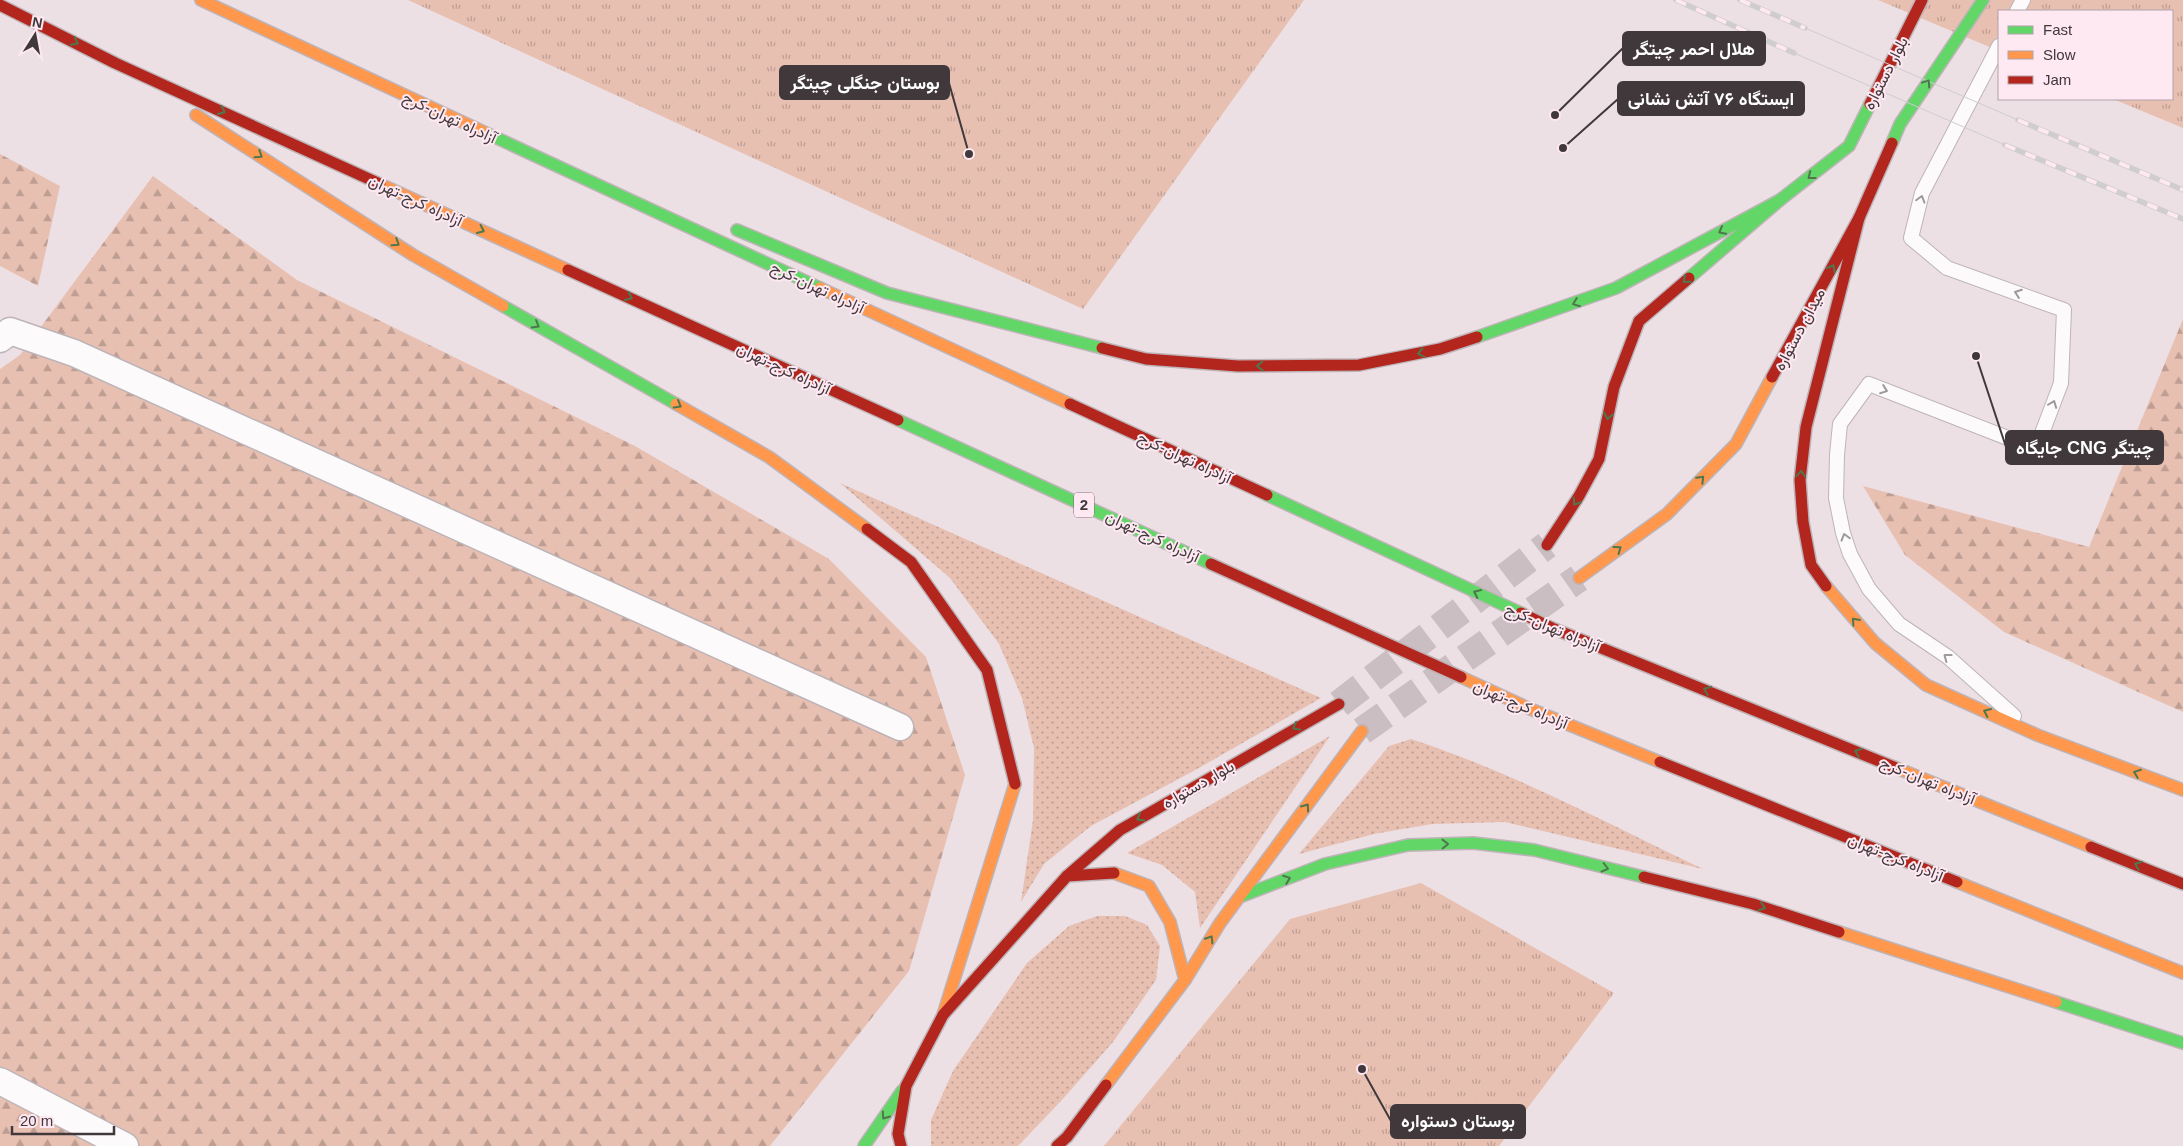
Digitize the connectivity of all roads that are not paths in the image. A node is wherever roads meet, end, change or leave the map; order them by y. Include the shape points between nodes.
1 (201, 0) edge
2 (1922, 0) edge
3 (1983, 0) edge
4 (0, 5) edge
5 (241, 20) junction
6 (1998, 48) edge
7 (115, 62) junction
8 (568, 158) dead end
9 (1780, 200) junction
10 (1859, 218) junction
11 (723, 224) dead end
12 (0, 339) edge
13 (1547, 545) tunnel mouth
14 (1579, 578) tunnel mouth
15 (1339, 704) tunnel mouth
16 (900, 727) dead end
17 (1362, 731) tunnel mouth
18 (2036, 735) junction
19 (2183, 790) edge
20 (1067, 876) junction
21 (2183, 884) edge
22 (1242, 896) junction
23 (2183, 973) edge
24 (1185, 980) junction
25 (943, 1015) junction
26 (2183, 1043) edge
27 (0, 1081) edge
28 (906, 1086) junction
29 (125, 1146) edge
30 (864, 1146) edge
31 (901, 1146) edge
32 (1057, 1146) edge

1 - 5 main road, آزادراه تهران-کرج
2 -> 9 main road, بلوار دستواره via 1849,146
10 -> 3 main road, میدان دستواره via 1900,124
4 -> 7 main road, آزادراه کرج-تهران / 2
5 - 8 main road
21 -> 5 main road, آزادراه تهران-کرج via 1552,628
18 -> 6 lane via 1948,657 1899,624 1869,589 1850,554 1836,498 1840,424 1869,384 2036,449 2061,383 2064,310 1947,268 1910,238 1922,193
7 -> 23 main road, آزادراه کرج-تهران / 2 via 1528,708
7 -> 25 main road via 413,255 769,457 911,562 988,670 1015,786
9 -> 11 main road via 1616,288 1516,326 1440,349 1358,365 1238,366 1146,359 887,293
9 -> 13 main road via 1639,321 1614,387 1599,459
14 -> 10 main road, میدان دستواره via 1667,514 1736,444
18 -> 10 main road via 1926,685 1875,644 1834,597 1812,565 1803,522 1800,480 1806,427
12 - 16 street via 10,331 74,353
15 -> 20 main road, بلوار دستواره via 1120,830
22 -> 17 main road
19 -> 18 main road
20 - 24 main road via 1118,873 1149,886 1170,922
20 - 25 main road, بلوار دستواره
24 -> 22 main road via 1220,923
22 -> 26 main road via 1325,864 1408,845 1472,844 1534,850 1753,904
24 - 32 main road
25 - 28 main road
27 - 29 street
28 -> 30 main road
28 - 31 main road via 898,1134

